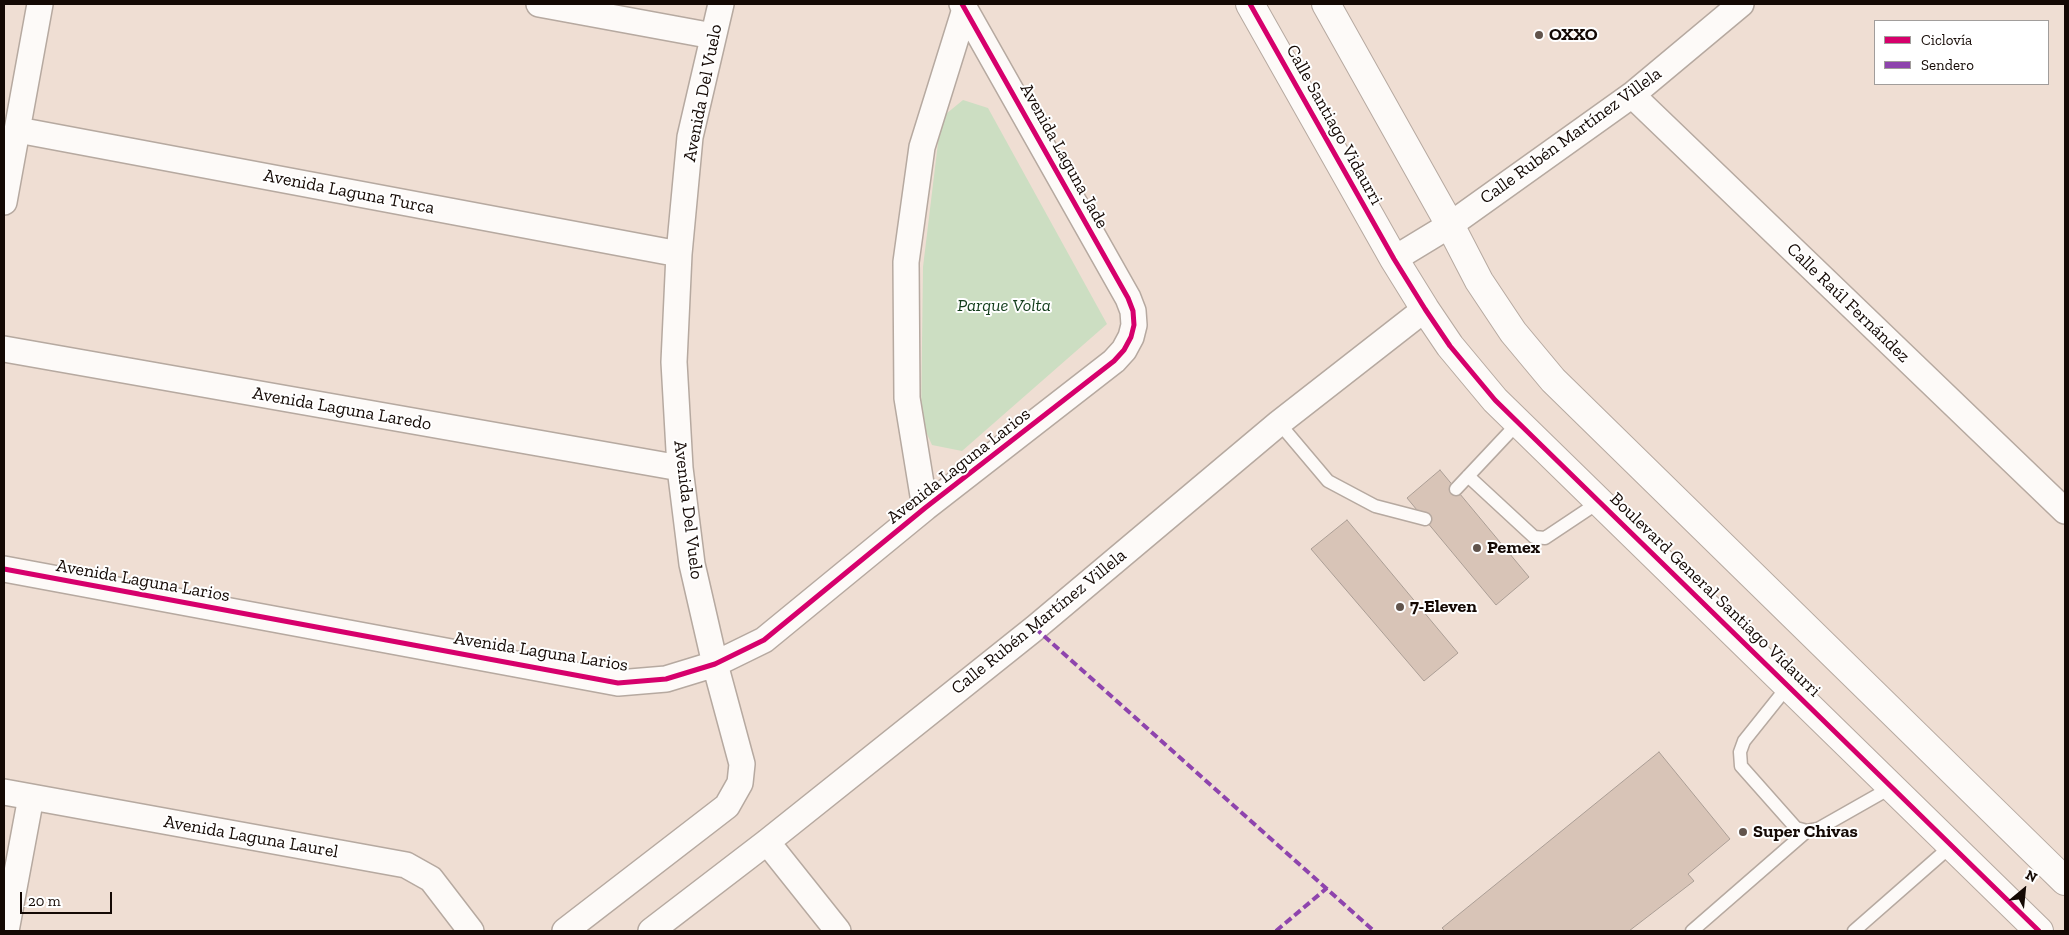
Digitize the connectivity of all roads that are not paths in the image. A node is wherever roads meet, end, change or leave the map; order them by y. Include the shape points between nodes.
1 (40, 4) edge
2 (538, 4) edge
3 (721, 4) edge
4 (1250, 4) edge
5 (1326, 4) edge
6 (1742, 4) edge
7 (963, 6) edge
8 (713, 36) junction
9 (1632, 95) junction
10 (18, 130) junction
11 (4, 202) edge
12 (1450, 225) junction
13 (679, 254) junction
14 (1394, 259) junction
15 (1425, 309) junction
16 (1134, 325) joint
17 (4, 349) edge
18 (1518, 422) junction
19 (1279, 423) junction
20 (680, 468) junction
21 (1468, 476) junction
22 (1456, 489) dead end
23 (1600, 502) junction
24 (926, 508) junction
25 (2065, 511) edge
26 (1425, 519) dead end
27 (4, 569) edge
28 (715, 664) junction
29 (1788, 686) junction
30 (1892, 787) junction
31 (4, 792) edge
32 (31, 797) junction
33 (1807, 831) junction
34 (767, 842) junction
35 (1952, 846) junction
36 (2065, 881) edge
37 (6, 931) edge
38 (470, 931) edge
39 (565, 931) edge
40 (651, 931) edge
41 (838, 931) edge
42 (1692, 931) edge
43 (1854, 931) edge
44 (2039, 931) edge

1 - 10 street
2 - 8 street
3 - 8 street, Avenida Del Vuelo
4 - 14 main road, Calle Santiago Vidaurri
5 - 12 main road
6 - 9 street, Calle Rubén Martínez Villela
7 - 16 street, Avenida Laguna Jade via 1128,298
7 - 24 street via 922,147 906,262 907,398
8 - 13 street, Avenida Del Vuelo via 690,137
9 - 12 street, Calle Rubén Martínez Villela
9 - 25 street, Calle Raúl Fernández
10 - 11 street
10 - 13 street, Avenida Laguna Turca
12 - 14 street, Calle Rubén Martínez Villela
12 - 36 main road via 1479,281 1513,332 1553,380
13 - 20 street, Avenida Del Vuelo via 674,362
14 - 15 main road, Boulevard General Santiago Vidaurri
15 - 18 main road, Boulevard General Santiago Vidaurri via 1450,346
15 - 19 street, Calle Rubén Martínez Villela
16 - 24 street, Avenida Laguna Larios via 1124,350 1114,361
17 - 20 street, Avenida Laguna Laredo
18 - 21 lane
18 - 23 main road, Boulevard General Santiago Vidaurri
19 - 26 lane via 1328,481 1375,506
19 - 34 street, Calle Rubén Martínez Villela via 1035,628
20 - 28 street, Avenida Del Vuelo via 692,564
21 - 22 lane
21 - 23 lane via 1534,537 1545,538
23 - 29 main road, Boulevard General Santiago Vidaurri
24 - 28 street, Avenida Laguna Larios via 764,640
27 - 28 street, Avenida Laguna Larios via 618,682 666,679
28 - 39 street, Avenida Del Vuelo via 742,764 740,783 727,806
29 - 30 main road, Boulevard General Santiago Vidaurri
29 - 33 lane via 1744,741 1740,752 1741,766 1796,828
30 - 33 lane via 1818,829
30 - 35 main road, Boulevard General Santiago Vidaurri
31 - 32 street, Avenida Laguna Laurel
32 - 37 street
32 - 38 street, Avenida Laguna Laurel via 406,865 430,879
33 - 42 lane
34 - 40 street, Calle Rubén Martínez Villela
34 - 41 street
35 - 43 lane
35 - 44 main road, Boulevard General Santiago Vidaurri

